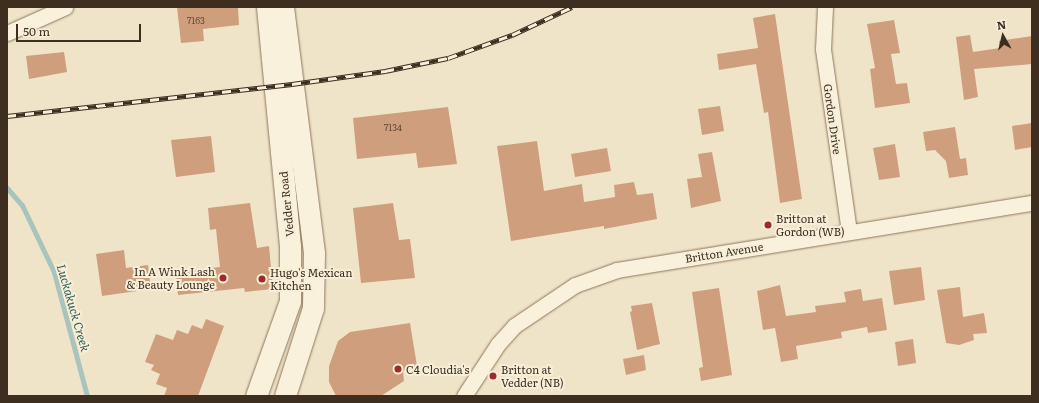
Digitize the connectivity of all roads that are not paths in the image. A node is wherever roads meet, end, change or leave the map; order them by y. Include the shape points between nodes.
1 (65, 7) edge
2 (267, 7) edge
3 (283, 7) edge
4 (825, 7) edge
5 (7, 32) edge
6 (1032, 203) edge
7 (850, 231) junction
8 (256, 396) edge
9 (285, 396) edge
10 (464, 396) edge

1 - 5 street
2 - 8 main road, Vedder Road via 290,246 290,301
3 - 9 main road, Vedder Road via 314,254 313,308
4 - 7 street, Gordon Drive via 823,49
6 - 7 street, Britton Avenue
7 - 10 street, Britton Avenue via 617,270 575,285 514,326 498,344

